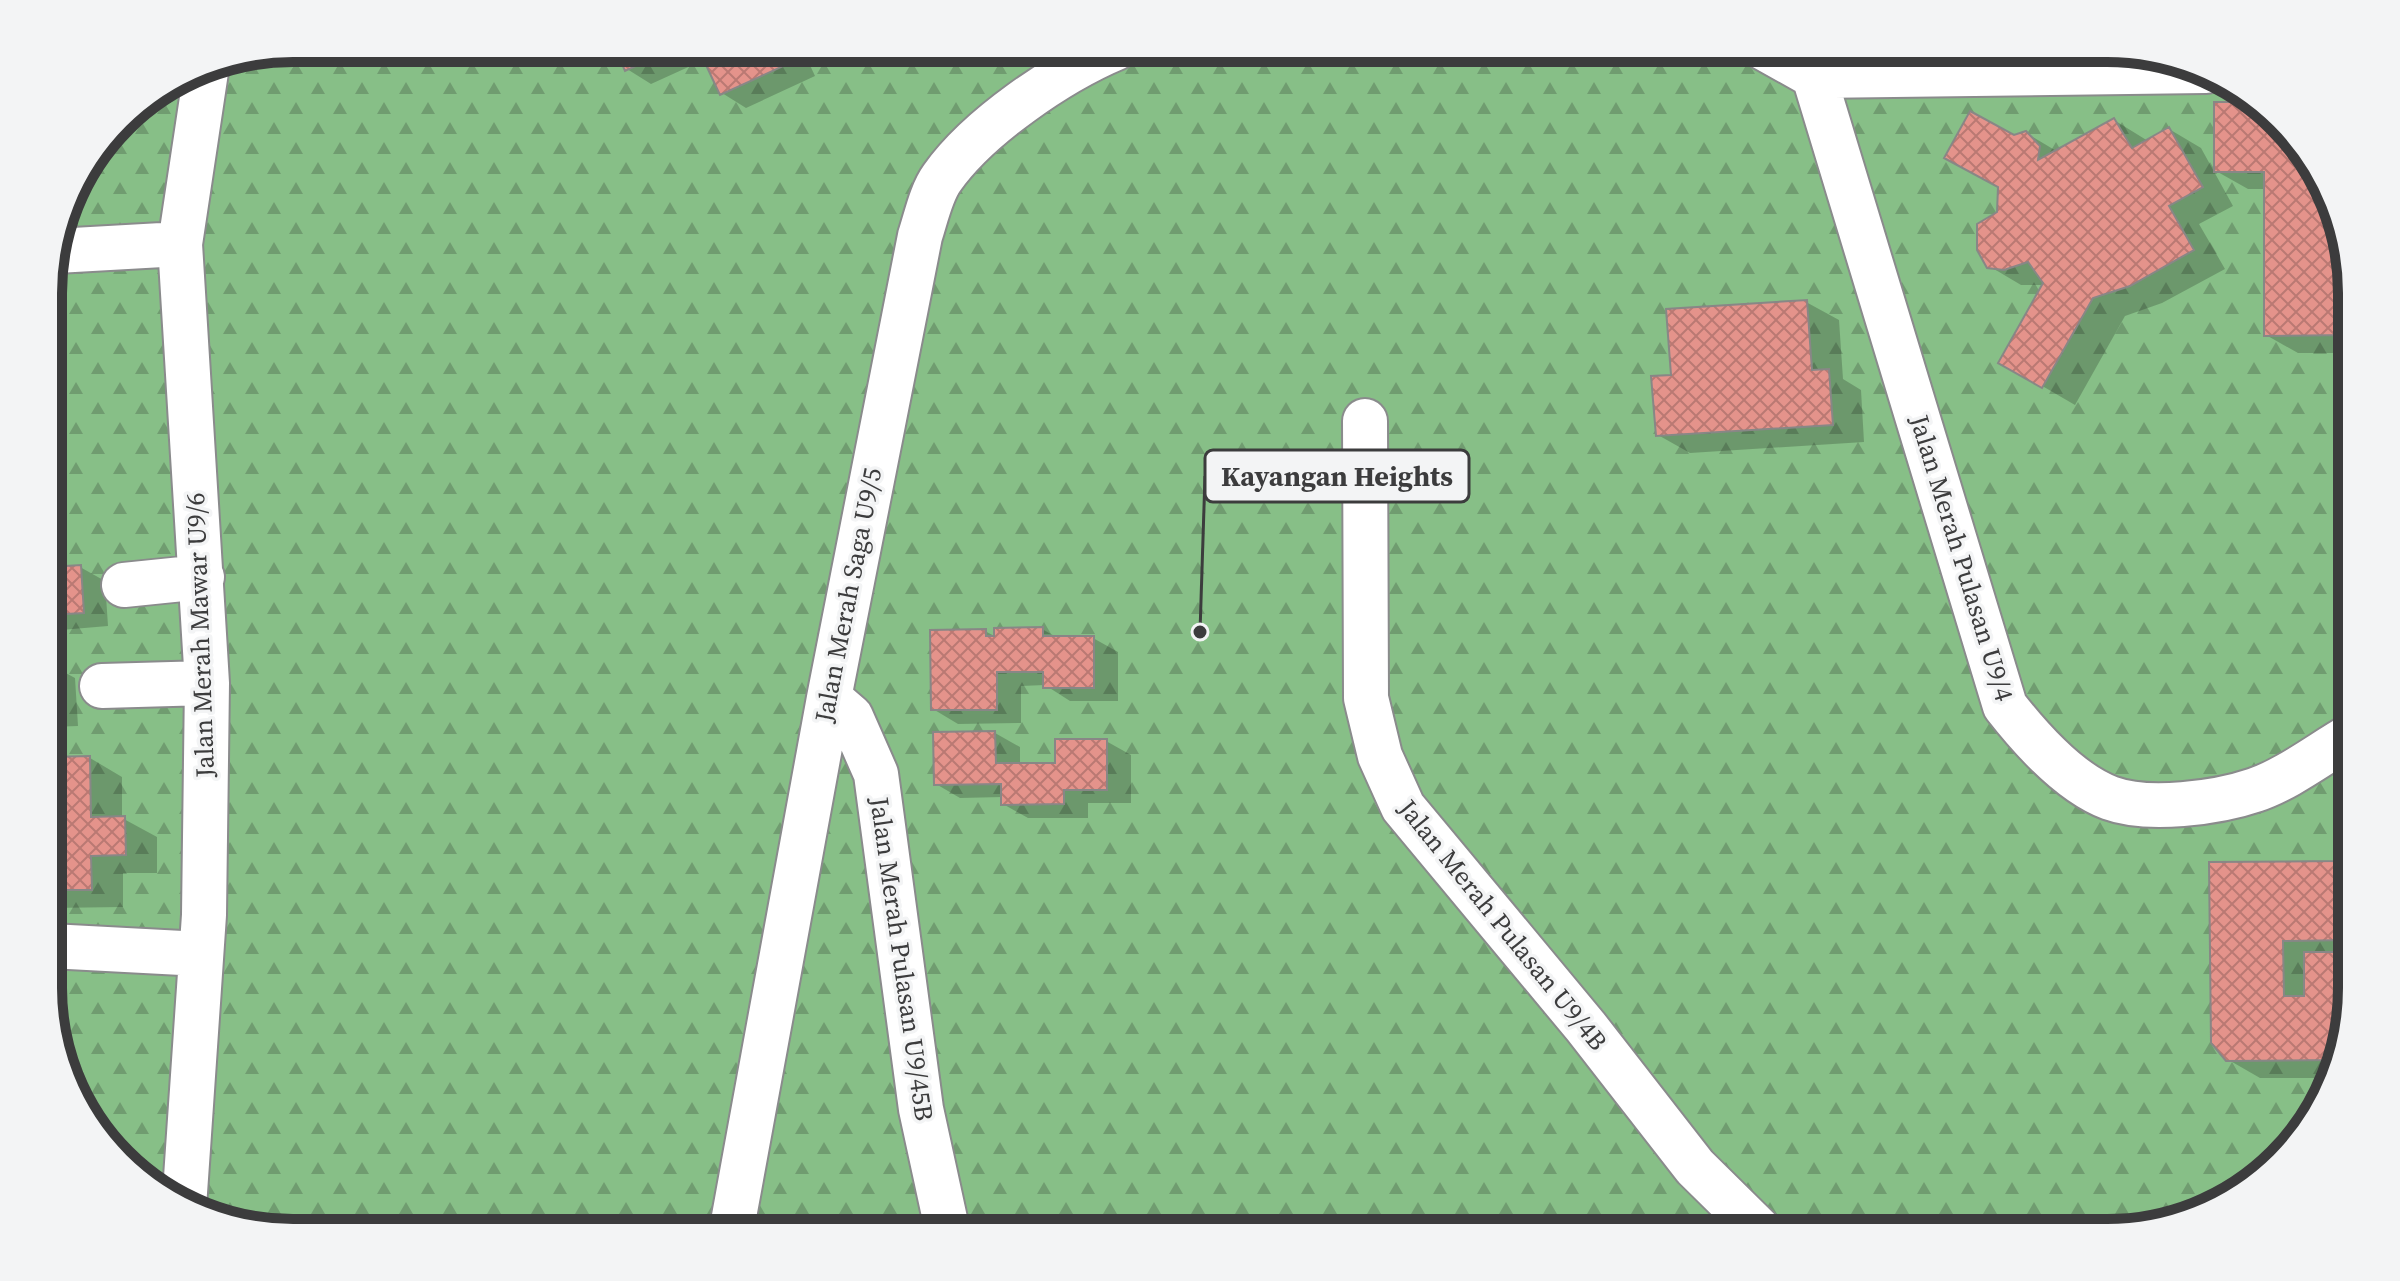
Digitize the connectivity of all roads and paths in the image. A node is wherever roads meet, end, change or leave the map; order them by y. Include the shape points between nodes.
1 (1092, 62) edge
2 (1789, 62) edge
3 (2171, 71) edge
4 (1814, 76) junction
5 (205, 80) edge
6 (180, 244) junction
7 (67, 250) edge
8 (1365, 421) dead end
9 (202, 577) junction
10 (124, 585) dead end
11 (207, 683) junction
12 (102, 686) dead end
13 (829, 698) junction
14 (2338, 743) edge
15 (62, 947) edge
16 (201, 954) junction
17 (185, 1192) edge
18 (734, 1219) edge
19 (945, 1219) edge
20 (1748, 1219) edge

1 - 13 street, Jalan Merah Saga U9/5 via 1005,114 941,179 920,236 903,310
2 - 4 street
3 - 4 street
4 - 14 street, Jalan Merah Pulasan U9/4 via 2005,706 2033,743 2109,798 2147,804 2207,801 2257,790
5 - 6 street, Jalan Merah Mawar U9/6
6 - 7 street
6 - 9 street, Jalan Merah Mawar U9/6
8 - 20 street, Jalan Merah Pulasan U9/4B via 1366,698 1380,756 1403,807 1695,1167
9 - 10 street
9 - 11 street, Jalan Merah Mawar U9/6
11 - 12 street
11 - 16 street, Jalan Merah Mawar U9/6
13 - 18 street, Jalan Merah Saga U9/5
13 - 19 street, Jalan Merah Pulasan U9/45B via 851,717 876,774 921,1109
15 - 16 street
16 - 17 street, Jalan Merah Mawar U9/6

